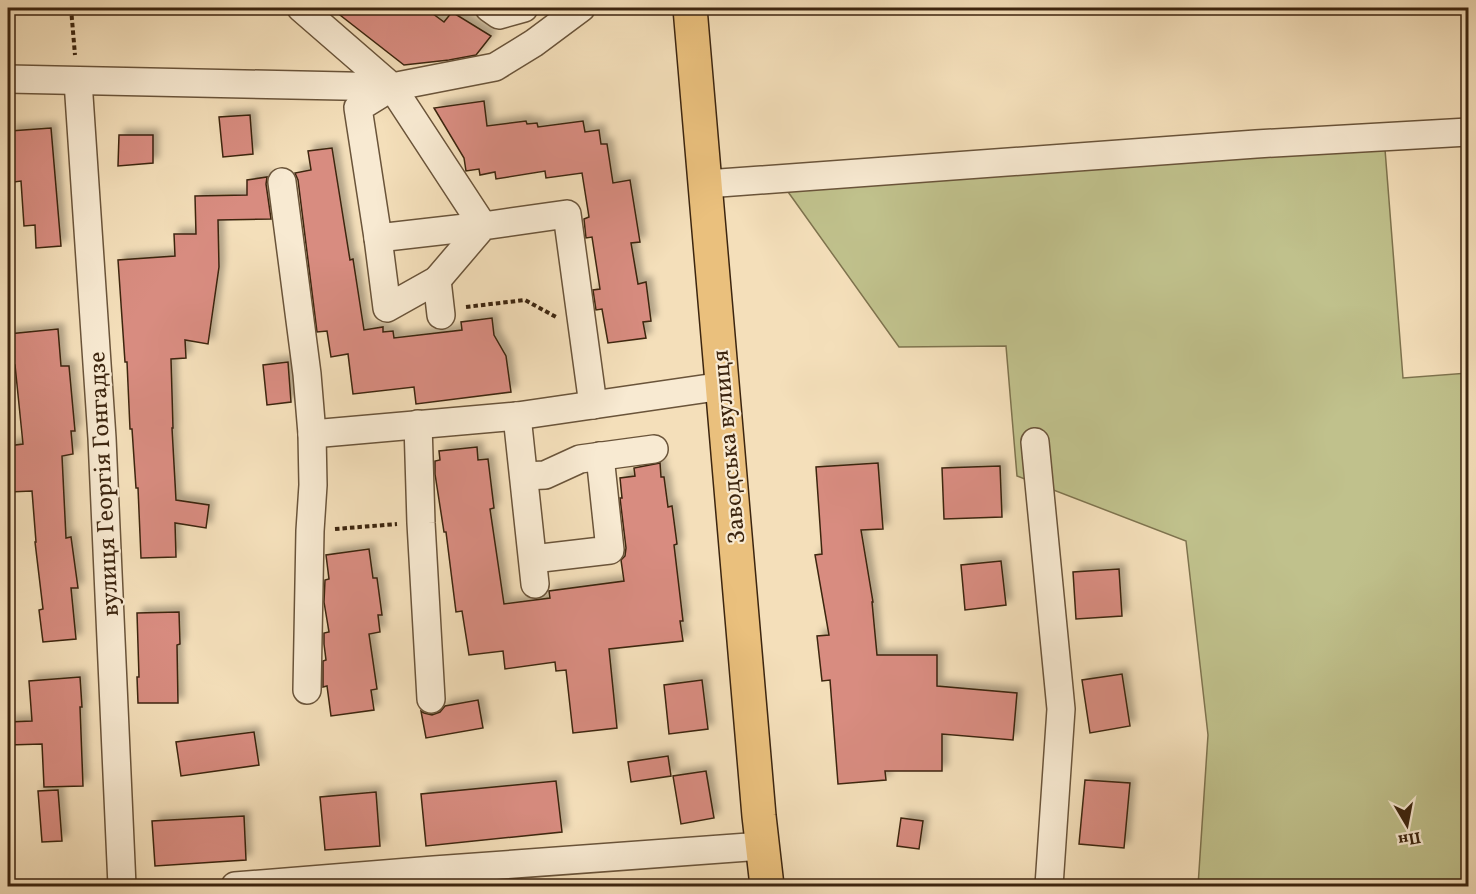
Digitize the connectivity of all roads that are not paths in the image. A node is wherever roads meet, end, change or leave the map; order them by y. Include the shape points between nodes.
1 (301, 8) edge
2 (489, 8) edge
3 (524, 8) edge
4 (581, 8) edge
5 (690, 8) edge
6 (8, 79) edge
7 (78, 81) junction
8 (392, 87) junction
9 (1468, 132) edge
10 (282, 182) dead end
11 (706, 184) junction
12 (483, 226) junction
13 (378, 238) junction
14 (437, 280) junction
15 (441, 312) road end
16 (723, 386) junction
17 (593, 405) junction
18 (517, 416) junction
19 (418, 424) junction
20 (312, 434) junction
21 (1035, 442) dead end
22 (654, 448) dead end
23 (600, 456) junction
24 (524, 476) junction
25 (307, 690) dead end
26 (431, 699) dead end
27 (762, 846) junction
28 (435, 878) edge
29 (122, 886) edge
30 (235, 886) edge
31 (767, 886) edge
32 (1049, 886) edge

1 - 8 street
2 - 3 street via 499,15
4 - 8 street via 495,67
5 - 11 main road, Заводська вулиця
6 - 7 street
7 - 8 street
7 - 29 street, вулиця Георгія Гонгадзе via 102,438
8 - 12 street
8 - 13 street via 358,108
9 - 11 street
10 - 20 street
11 - 16 main road, Заводська вулиця
12 - 13 street
12 - 14 street
12 - 17 street via 567,214
13 - 14 street via 387,308
14 - 15 street
16 - 17 street
16 - 27 main road, Заводська вулиця
17 - 18 street
18 - 19 street
18 - 24 street
19 - 20 street
19 - 26 street
20 - 25 street
21 - 32 street via 1061,709
22 - 23 street
23 - 24 street via 580,459 545,475
23 - 24 street via 610,550 534,571
27 - 28 street
27 - 31 main road, Заводська вулиця
28 - 30 street

